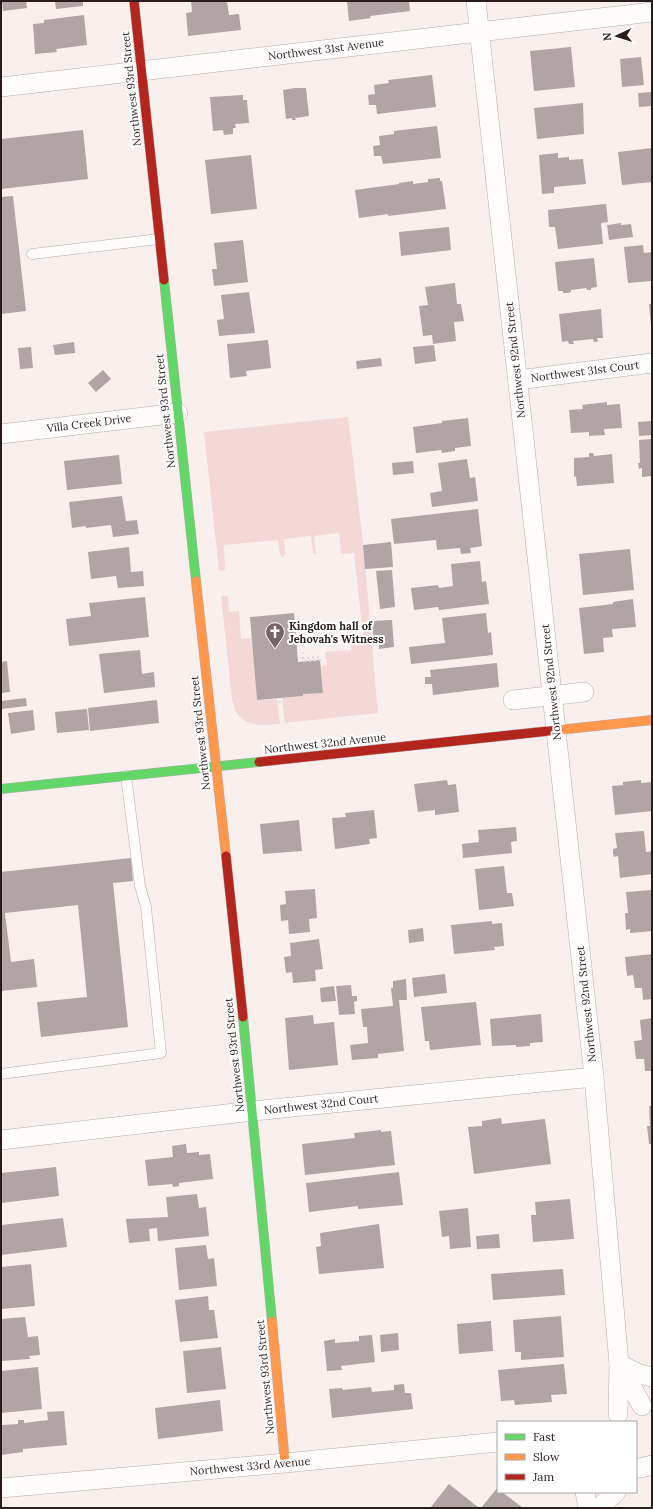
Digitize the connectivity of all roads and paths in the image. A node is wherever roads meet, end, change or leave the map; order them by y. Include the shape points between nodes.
1 (134, 1) edge
2 (476, 1) edge
3 (652, 12) edge
4 (479, 32) junction
5 (141, 71) junction
6 (1, 87) edge
7 (159, 239) junction
8 (32, 254) dead end
9 (652, 363) edge
10 (518, 380) junction
11 (178, 413) junction
12 (1, 434) edge
13 (303, 652) dead end
14 (303, 658) junction
15 (584, 692) dead end
16 (552, 696) junction
17 (513, 700) dead end
18 (652, 720) edge
19 (556, 730) junction
20 (215, 767) junction
21 (126, 776) junction
22 (1, 789) edge
23 (1, 1074) edge
24 (594, 1077) junction
25 (253, 1111) junction
26 (1, 1140) edge
27 (619, 1364) junction
28 (652, 1377) edge
29 (649, 1407) edge
30 (613, 1420) edge
31 (497, 1442) edge
32 (285, 1463) junction
33 (1, 1488) edge
34 (585, 1493) edge
35 (594, 1493) edge
36 (615, 1493) edge
37 (587, 1508) edge
38 (599, 1508) edge

1 - 5 street, Northwest 93rd Street
2 - 4 street, Northwest 92nd Street
3 - 4 street, Northwest 31st Avenue
4 - 5 street, Northwest 31st Avenue
4 - 10 street, Northwest 92nd Street
5 - 6 street, Northwest 31st Avenue
5 - 7 street, Northwest 93rd Street
7 - 8 lane
7 - 11 street, Northwest 93rd Street
9 - 10 street, Northwest 31st Court
10 - 16 street, Northwest 92nd Street
11 - 12 street, Villa Creek Drive
11 - 20 street, Northwest 93rd Street
13 - 14 path
14 - 14 path via 303,661 320,660 320,657
15 - 16 street
16 - 17 street
16 - 19 street, Northwest 92nd Street
18 - 19 street, Northwest 32nd Avenue
19 - 20 street, Northwest 32nd Avenue
19 - 24 street, Northwest 92nd Street
20 - 21 street, Northwest 32nd Avenue
20 - 25 street, Northwest 93rd Street
21 - 22 street, Northwest 32nd Avenue
21 - 23 lane via 140,886 146,907 161,1053
24 - 25 street, Northwest 32nd Court
24 - 27 street, Northwest 92nd Street
25 - 26 street, Northwest 32nd Court
25 - 32 street, Northwest 93rd Street
27 - 28 street
27 - 29 street, Northwest 92nd Street
27 - 30 street, Northwest 92nd Street
29 - 30 street via 627,1409
31 - 32 street, Northwest 33rd Avenue
32 - 33 street, Northwest 33rd Avenue
34 - 37 street
35 - 37 street
36 - 38 street

